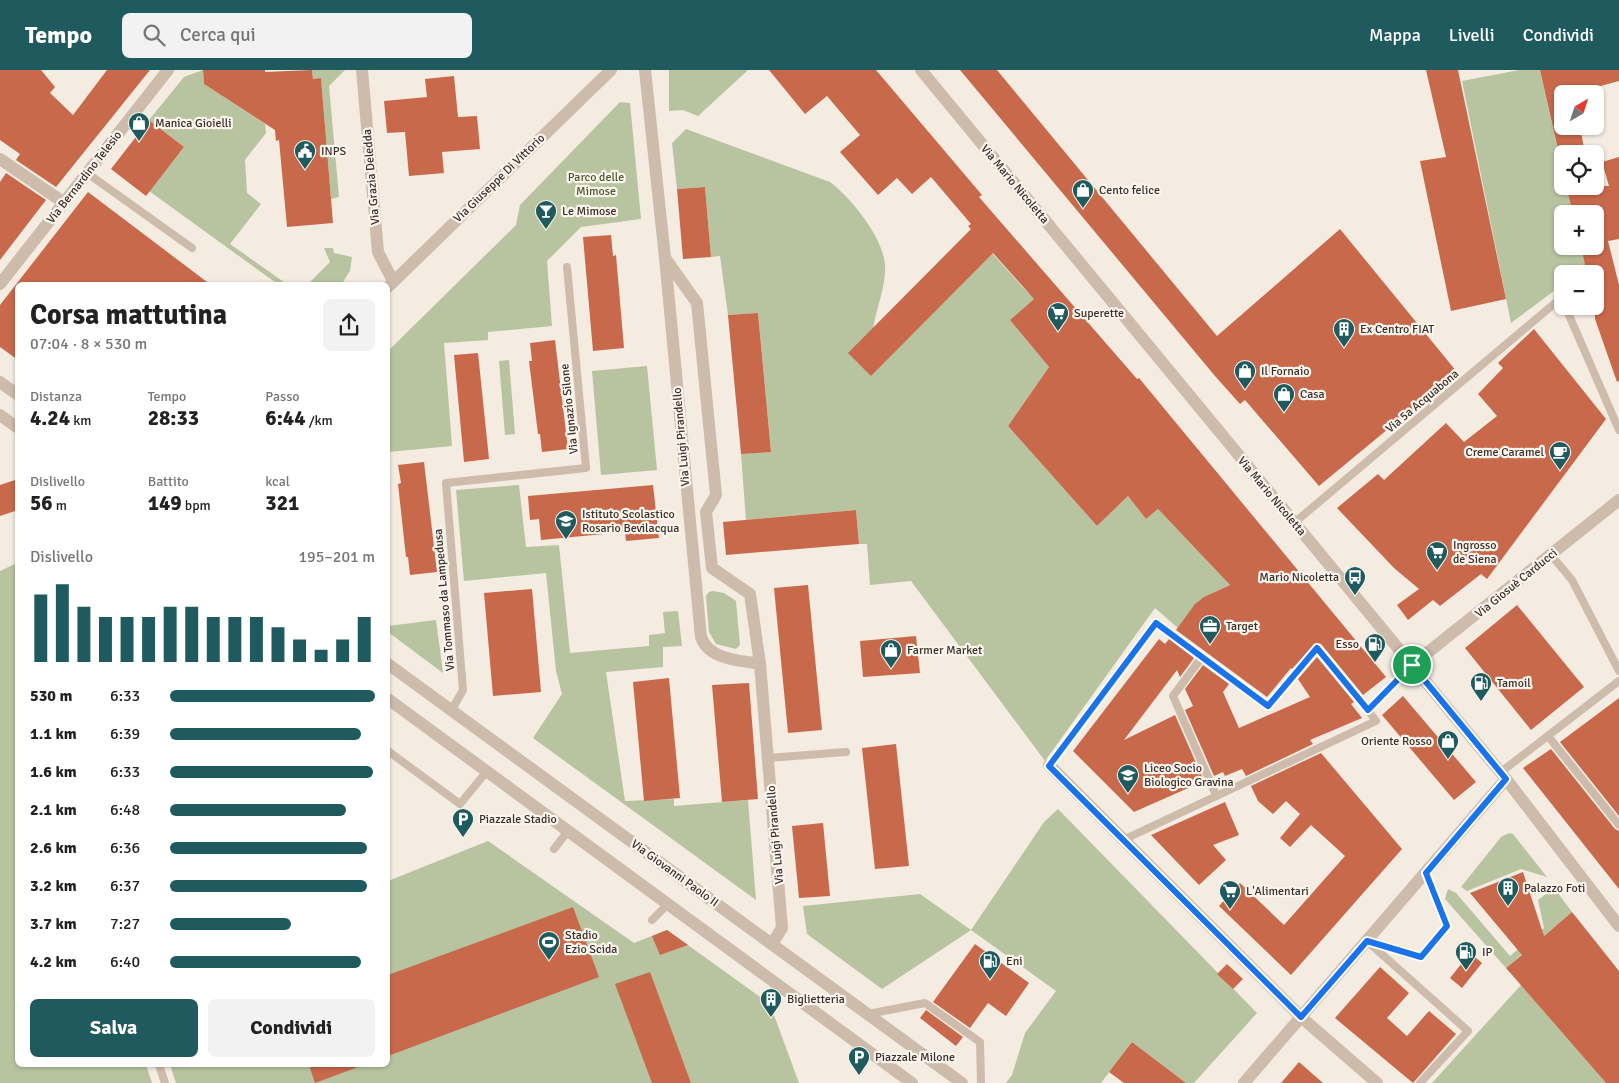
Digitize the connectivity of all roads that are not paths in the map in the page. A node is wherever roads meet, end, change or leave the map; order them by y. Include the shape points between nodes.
1 (168, 70) edge
2 (362, 70) edge
3 (611, 70) edge
4 (645, 70) edge
5 (921, 70) edge
6 (0, 159) edge
7 (87, 173) junction
8 (63, 202) junction
9 (192, 248) dead end
10 (666, 258) junction
11 (567, 268) dead end
12 (389, 282) edge
13 (0, 284) edge
14 (390, 284) edge
15 (1554, 305) edge
16 (1569, 315) edge
17 (0, 382) edge
18 (15, 393) edge
19 (0, 415) edge
20 (15, 426) edge
21 (1619, 430) edge
22 (446, 483) joint
23 (1619, 500) edge
24 (1294, 523) junction
25 (1551, 555) junction
26 (1202, 657) junction
27 (760, 664) junction
28 (390, 665) edge
29 (1412, 665) junction
30 (1619, 671) edge
31 (1619, 681) edge
32 (390, 699) edge
33 (1368, 710) junction
34 (451, 711) junction
35 (1548, 736) junction
36 (390, 752) edge
37 (846, 752) dead end
38 (768, 758) junction
39 (1049, 766) joint
40 (487, 771) junction
41 (1503, 776) junction
42 (1216, 795) junction
43 (1619, 825) edge
44 (568, 831) junction
45 (1123, 840) junction
46 (554, 849) dead end
47 (1426, 873) junction
48 (668, 904) junction
49 (652, 920) dead end
50 (1619, 926) edge
51 (1367, 941) junction
52 (772, 944) junction
53 (868, 1014) junction
54 (1301, 1017) junction
55 (160, 1067) edge
56 (165, 1083) edge
57 (912, 1083) edge
58 (962, 1083) edge
59 (981, 1083) edge
60 (1244, 1083) edge
61 (1377, 1083) edge
62 (1420, 1083) edge

1 - 7 street, Via Bernardino Telesio
2 - 12 street, Via Grazia Deledda via 378,252
3 - 14 street, Via Giuseppe Di Vittorio
4 - 10 street, Via Luigi Pirandello
5 - 24 street, Via Mario Nicoletta
6 - 8 street
7 - 8 street, Via Bernardino Telesio
7 - 9 lane
8 - 13 street, Via Bernardino Telesio
10 - 27 street, Via Luigi Pirandello via 697,303 716,495 706,512 712,568 750,594
10 - 27 street, Via Luigi Pirandello via 701,637 710,652
11 - 22 lane, Via Ignazio Silone via 586,468
15 - 24 lane, Via 5a Acquabona
16 - 21 lane
17 - 18 street
19 - 20 street
22 - 34 lane, Via Tommaso da Lampedusa via 463,690
23 - 25 street, Via Giosuè Carducci
24 - 29 street, Via Mario Nicoletta
25 - 29 street, Via Giosuè Carducci
25 - 30 lane via 1572,580
26 - 33 lane via 1268,706 1317,648
26 - 39 lane via 1156,623
26 - 42 lane via 1174,696
27 - 38 street, Via Luigi Pirandello
28 - 34 street, Via Giovanni Paolo II
29 - 33 lane
29 - 41 street, Via Mario Nicoletta
31 - 35 lane
32 - 40 street
33 - 42 lane via 1376,721
34 - 52 street, Via Giovanni Paolo II
35 - 41 lane
35 - 43 lane
36 - 40 lane via 460,804
37 - 38 lane
38 - 52 street, Via Luigi Pirandello via 782,928
39 - 45 street
40 - 44 street
41 - 47 street
41 - 50 street, Via Mario Nicoletta
42 - 45 lane
44 - 46 lane
44 - 48 street
45 - 54 street
47 - 51 street
47 - 51 lane via 1447,926 1421,957
48 - 49 lane
48 - 57 street
51 - 54 street
51 - 62 lane via 1468,1031
52 - 53 street, Via Giovanni Paolo II
53 - 58 street, Via Giovanni Paolo II
53 - 59 lane via 925,1003 980,1042
54 - 60 street
54 - 61 street
55 - 56 lane

